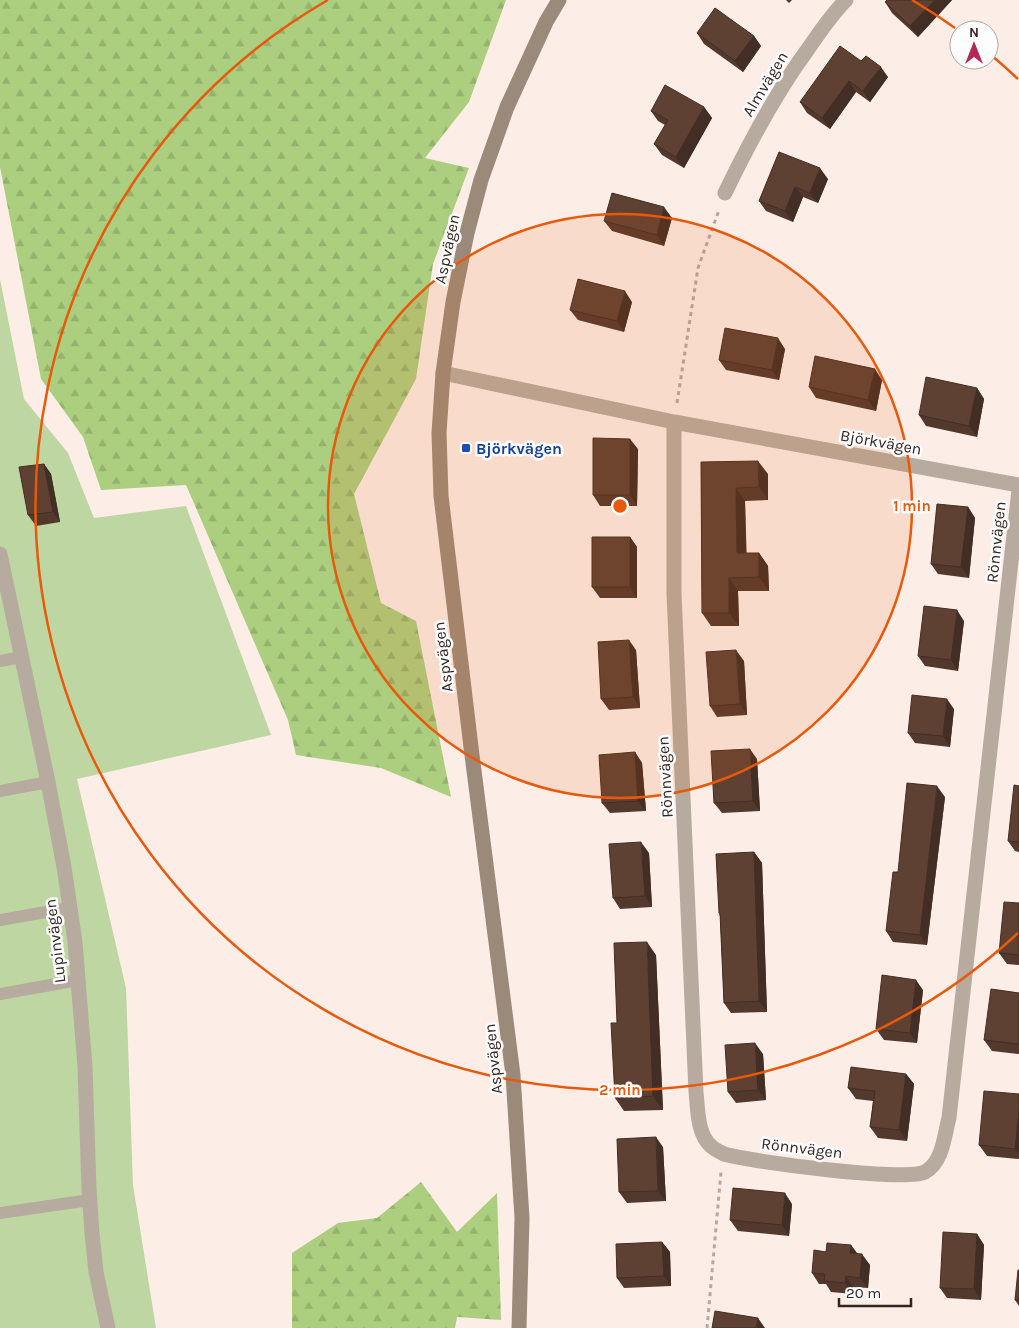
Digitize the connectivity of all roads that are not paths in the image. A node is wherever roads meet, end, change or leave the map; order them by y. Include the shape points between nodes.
1 (559, 0) edge
2 (846, 0) edge
3 (725, 193) road end
4 (443, 374) junction
5 (674, 422) junction
6 (1019, 485) edge
7 (1019, 490) edge
8 (0, 554) edge
9 (21, 657) junction
10 (0, 662) edge
11 (48, 782) junction
12 (0, 791) edge
13 (69, 908) junction
14 (0, 920) edge
15 (78, 980) junction
16 (0, 994) edge
17 (90, 1200) junction
18 (0, 1213) edge
19 (108, 1328) edge
20 (519, 1328) edge

1 - 4 street, Aspvägen via 507,107 481,180 453,302
2 - 3 street, Almvägen via 832,14 787,77
4 - 5 street, Björkvägen
4 - 20 street, Aspvägen via 439,433 441,496 513,1075 522,1218
5 - 6 street, Björkvägen
5 - 7 street, Rönnvägen via 674,594 696,1092 703,1138 722,1153 764,1162 892,1176 926,1172 938,1160 949,1118
8 - 9 street, Lupinvägen
9 - 10 lane
9 - 11 street, Lupinvägen
11 - 12 lane
11 - 13 street, Lupinvägen
13 - 14 lane
13 - 15 street, Lupinvägen
15 - 16 lane
15 - 17 street, Lupinvägen
17 - 18 lane
17 - 19 street, Lupinvägen via 96,1272

